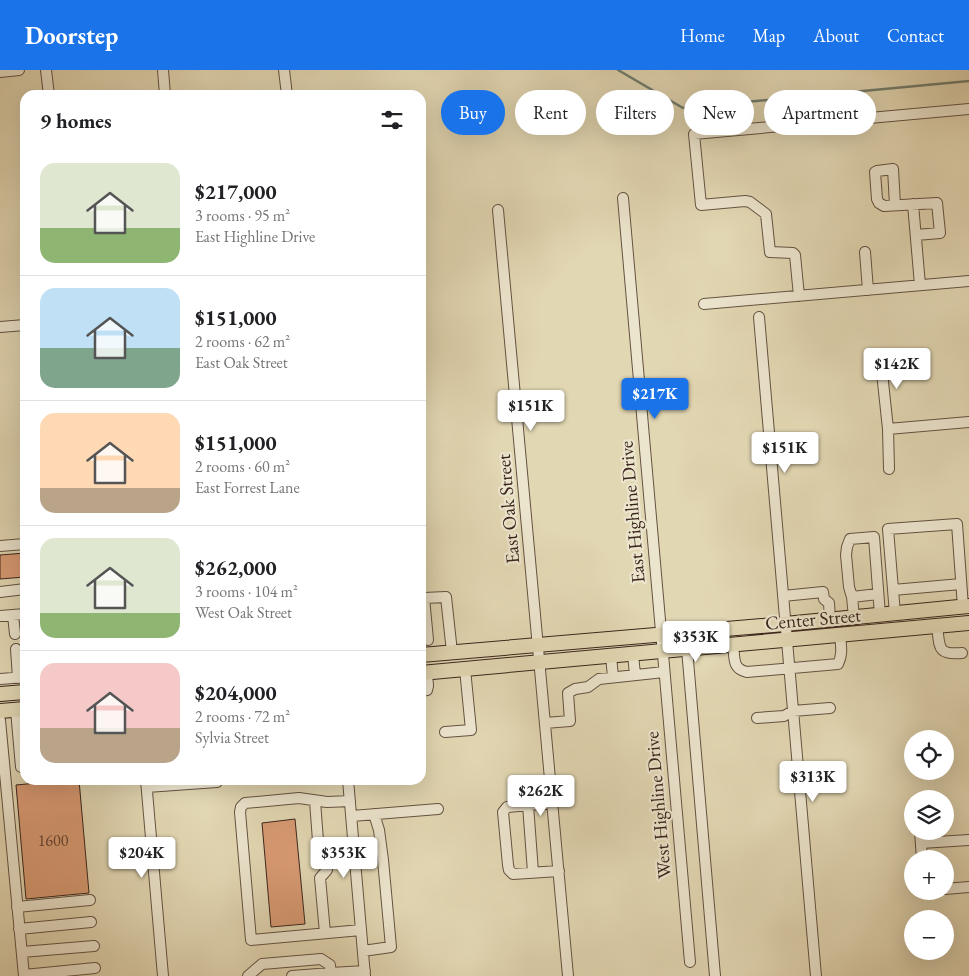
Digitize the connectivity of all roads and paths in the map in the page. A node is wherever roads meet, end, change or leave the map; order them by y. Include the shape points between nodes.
1 (19, 70) edge
2 (46, 70) edge
3 (163, 70) edge
4 (284, 70) edge
5 (0, 72) edge
6 (48, 90) edge
7 (165, 90) edge
8 (286, 90) edge
9 (969, 109) edge
10 (623, 198) dead end
11 (913, 204) junction
12 (896, 205) dead end
13 (498, 210) dead end
14 (916, 235) junction
15 (865, 252) dead end
16 (969, 281) edge
17 (920, 285) junction
18 (868, 290) junction
19 (799, 296) junction
20 (704, 304) dead end
21 (759, 317) dead end
22 (20, 325) edge
23 (0, 327) edge
24 (880, 354) dead end
25 (969, 422) edge
26 (888, 430) junction
27 (889, 470) dead end
28 (20, 544) edge
29 (0, 546) edge
30 (961, 584) junction
31 (20, 590) edge
32 (893, 590) junction
33 (0, 592) edge
34 (878, 594) junction
35 (783, 596) junction
36 (852, 596) junction
37 (426, 598) edge
38 (966, 607) edge
39 (936, 610) junction
40 (20, 614) edge
41 (895, 614) junction
42 (13, 615) junction
43 (880, 615) junction
44 (0, 616) edge
45 (854, 617) junction
46 (426, 619) edge
47 (830, 620) junction
48 (969, 623) edge
49 (937, 626) junction
50 (786, 632) junction
51 (14, 634) dead end
52 (840, 635) junction
53 (428, 640) dead end
54 (661, 643) junction
55 (733, 645) junction
56 (16, 649) dead end
57 (687, 650) junction
58 (452, 652) junction
59 (962, 652) dead end
60 (633, 654) junction
61 (426, 655) edge
62 (539, 655) junction
63 (611, 656) junction
64 (789, 668) junction
65 (465, 669) junction
66 (20, 671) edge
67 (664, 672) junction
68 (426, 673) edge
69 (635, 675) junction
70 (20, 677) edge
71 (613, 677) junction
72 (0, 679) edge
73 (20, 692) edge
74 (0, 694) edge
75 (830, 708) dead end
76 (20, 709) edge
77 (0, 711) edge
78 (793, 711) junction
79 (757, 718) dead end
80 (0, 720) edge
81 (545, 723) junction
82 (445, 732) dead end
83 (20, 766) edge
84 (4, 768) junction
85 (146, 785) edge
86 (348, 785) edge
87 (315, 801) junction
88 (350, 801) junction
89 (552, 802) junction
90 (528, 805) junction
91 (438, 809) dead end
92 (374, 814) junction
93 (352, 816) junction
94 (921, 840) edge
95 (969, 840) edge
96 (921, 843) junction
97 (921, 850) edge
98 (559, 871) junction
99 (533, 872) junction
100 (969, 887) edge
101 (954, 889) edge
102 (90, 900) dead end
103 (17, 907) junction
104 (91, 922) dead end
105 (19, 929) junction
106 (361, 930) junction
107 (326, 933) junction
108 (94, 946) dead end
109 (363, 950) junction
110 (22, 952) junction
111 (690, 962) dead end
112 (95, 968) dead end
113 (331, 974) edge
114 (365, 974) edge
115 (24, 975) edge
116 (163, 976) edge
117 (248, 976) edge
118 (292, 976) edge
119 (568, 976) edge
120 (715, 976) edge
121 (816, 976) edge

1 - 5 street
2 - 6 street
3 - 7 street
4 - 8 street
9 - 19 street via 694,134 700,205 745,201 766,214 770,252 795,255
10 - 54 street, East Highline Drive
11 - 12 street
11 - 14 street
11 - 14 street via 937,203 940,233
13 - 62 street, East Oak Street
14 - 17 street
15 - 18 street
16 - 17 street
17 - 18 street
18 - 19 street
19 - 20 street
21 - 35 street
22 - 23 street
24 - 26 street
25 - 26 street
26 - 27 street
28 - 29 street
30 - 32 street
30 - 32 street via 956,524 888,529
30 - 38 street
31 - 33 street
32 - 41 street
34 - 36 street
34 - 36 street via 874,537 850,539 846,547
34 - 43 street
35 - 47 street via 823,592 829,603
35 - 50 street
36 - 45 street
37 - 58 street via 446,597
38 - 39 main road, Center Street
39 - 41 main road, Center Street
39 - 49 main road
40 - 42 street
41 - 43 main road, Center Street
42 - 44 street
42 - 51 street
43 - 45 main road, Center Street
45 - 47 main road, Center Street
46 - 53 street
47 - 50 main road, Center Street
48 - 49 main road, Center Street
49 - 52 main road, Center Street
49 - 59 street via 943,652
50 - 52 main road, Center Street
50 - 54 main road, Center Street
50 - 55 main road, Center Street
50 - 64 street
52 - 64 street via 842,652 838,664
54 - 57 main road, Center Street
54 - 60 main road, Center Street
54 - 62 main road, Center Street
54 - 67 street, West Highline Drive
55 - 57 main road, Center Street
55 - 64 street via 738,669 747,672
56 - 66 street
57 - 120 street
58 - 61 main road, Center Street
58 - 62 main road, Center Street
60 - 63 main road, Center Street
60 - 69 street
62 - 63 main road, Center Street
62 - 65 main road, Center Street
62 - 81 street, East Oak Street
63 - 71 street
64 - 78 street
65 - 68 main road, Center Street
65 - 82 street via 471,730
67 - 69 street
67 - 111 street, West Highline Drive
69 - 71 street
70 - 72 street
71 - 81 street via 600,678 588,687 568,694 570,721
73 - 74 main road
75 - 78 street
76 - 77 main road
78 - 79 street via 784,716
78 - 121 street
80 - 84 street
81 - 89 street, East Oak Street
83 - 84 street
84 - 103 street
85 - 116 street
86 - 88 street
87 - 88 street
87 - 107 street via 318,841 327,853 327,870 320,878
87 - 107 street via 299,798 245,803 240,812 251,940
88 - 93 street
89 - 90 street
89 - 98 street, East Oak Street
90 - 99 street
90 - 99 street via 507,807 503,812 509,870 513,874
91 - 92 street
92 - 93 street
92 - 109 street via 380,830 391,947
93 - 106 street
94 - 96 street
95 - 96 street
96 - 97 street
98 - 99 street
98 - 119 street, East Oak Street
100 - 101 street
102 - 103 street
103 - 105 street
104 - 105 street
105 - 110 street
106 - 107 street
106 - 109 street
108 - 110 street
109 - 114 street
110 - 115 street
112 - 115 street
113 - 114 street
113 - 117 street via 330,965 321,958 262,964
113 - 118 street

